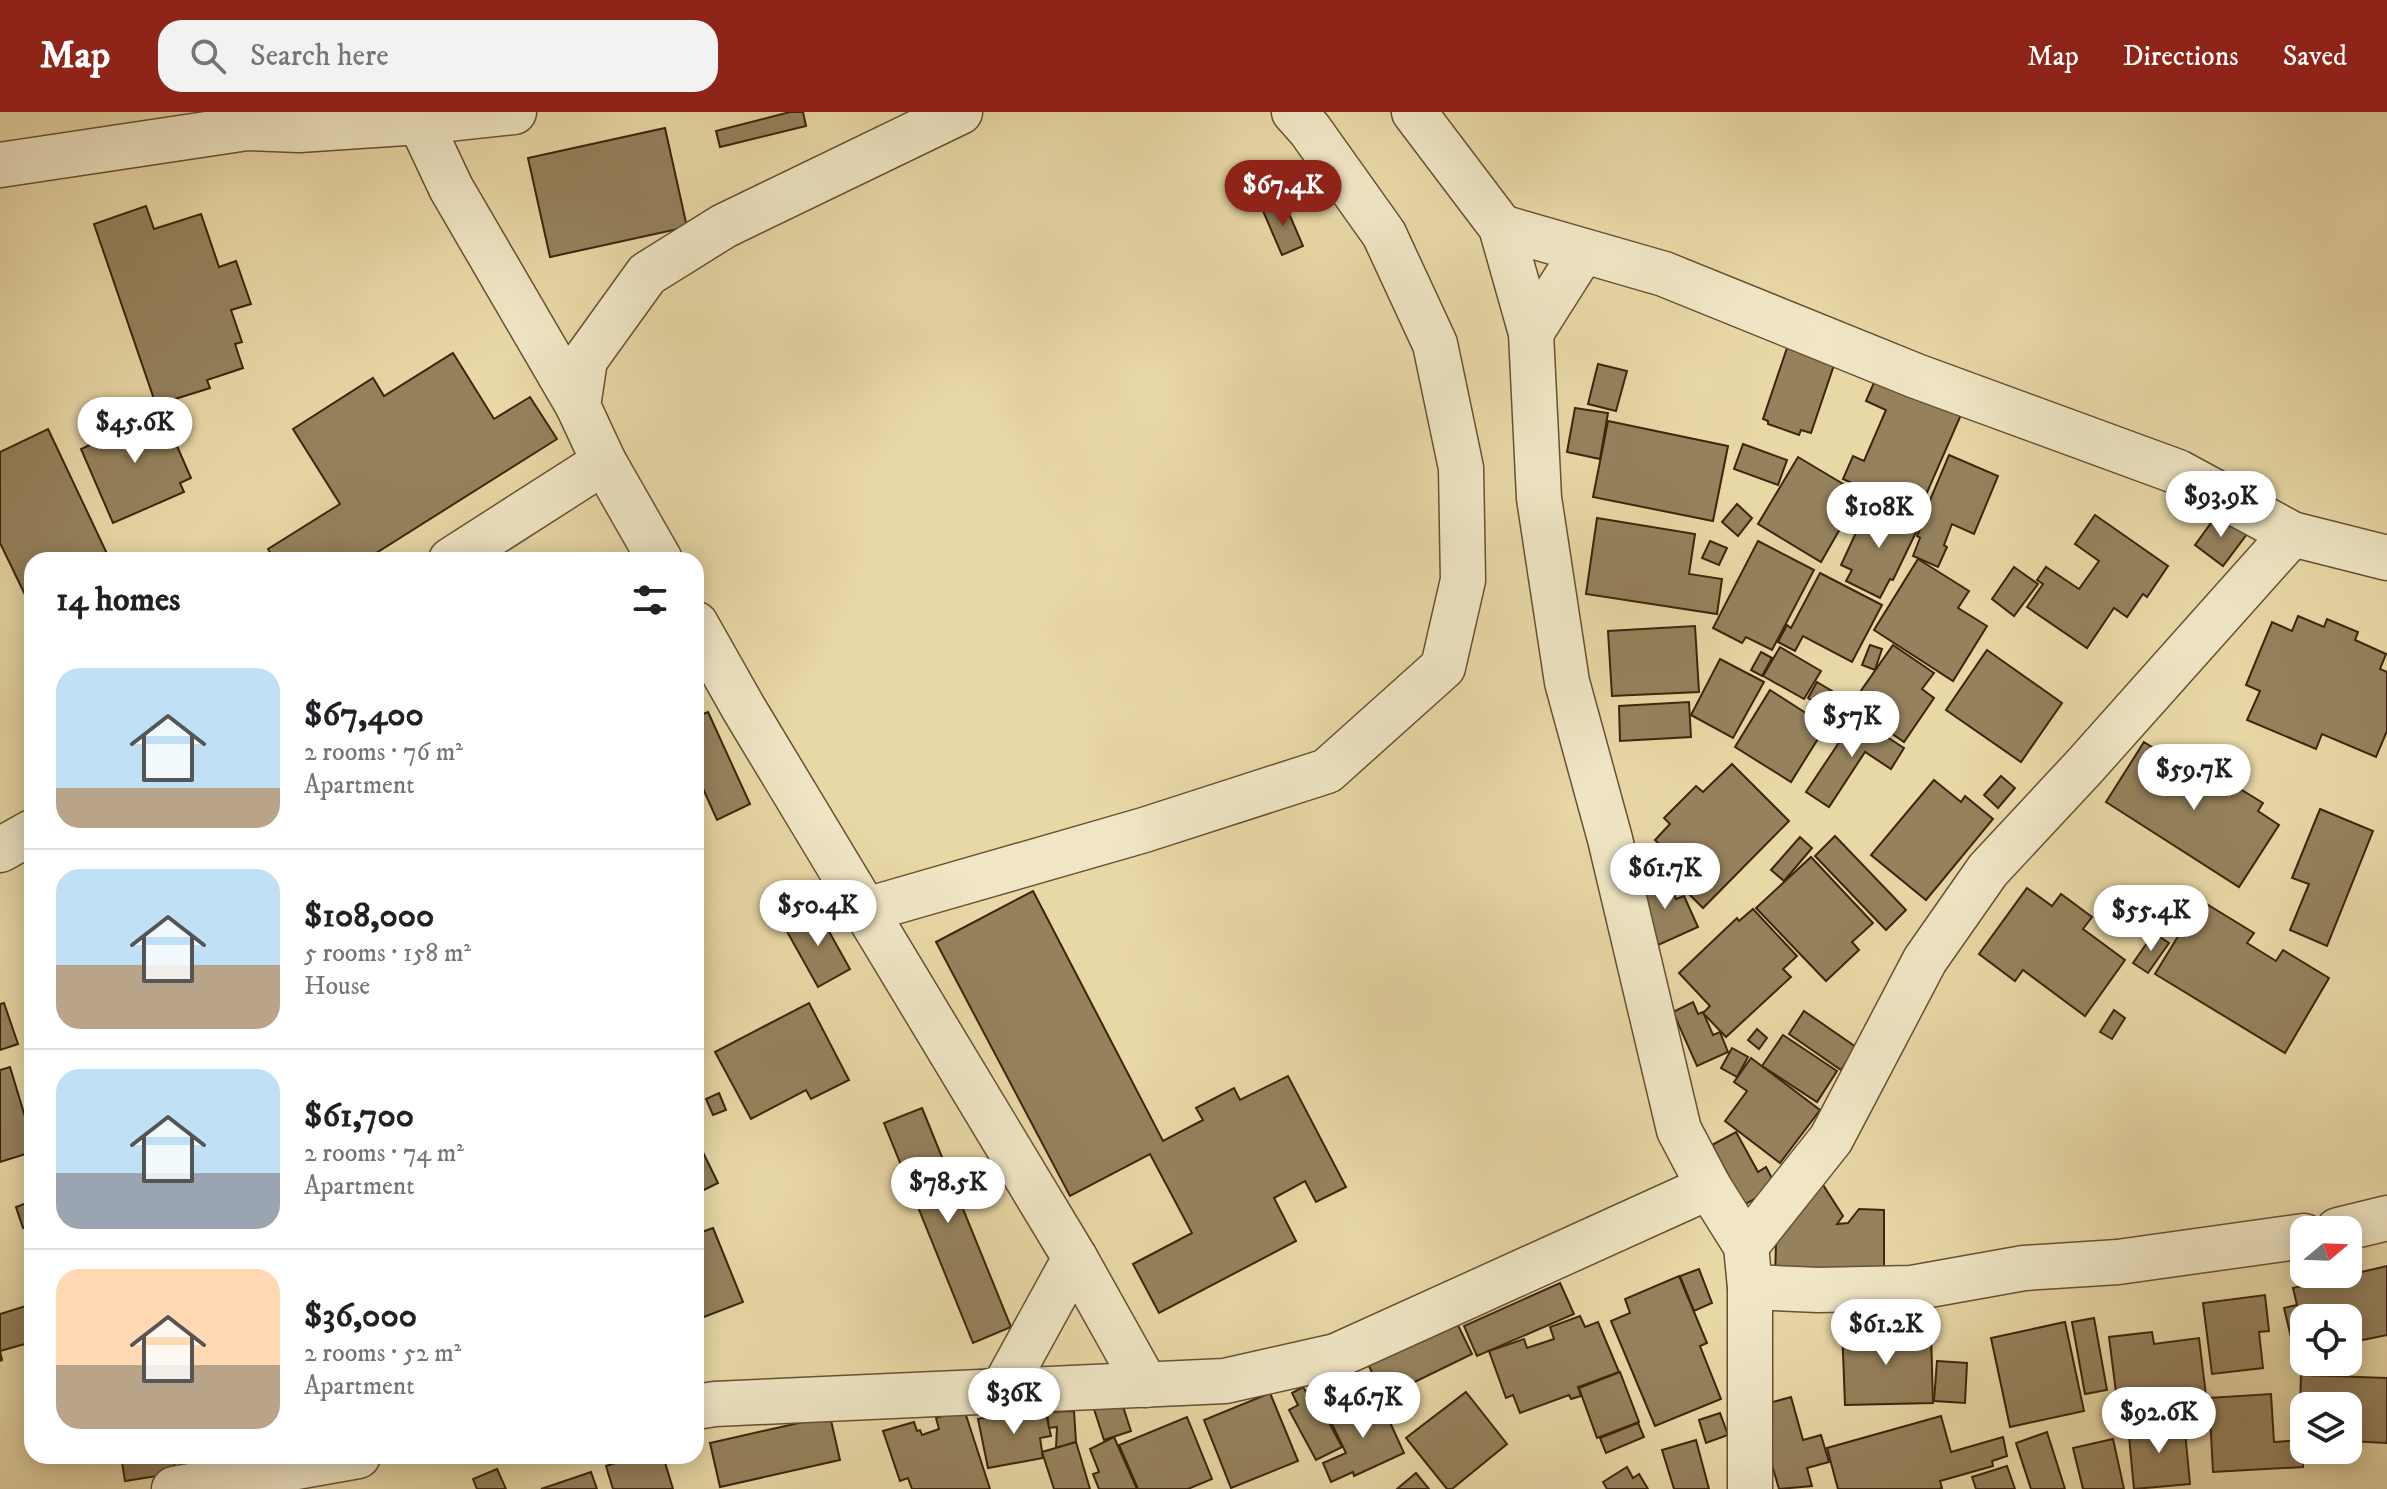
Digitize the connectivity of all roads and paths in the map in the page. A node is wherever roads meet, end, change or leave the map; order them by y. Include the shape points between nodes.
1 (514, 112) edge
2 (960, 112) edge
3 (1294, 112) edge
4 (1414, 112) edge
5 (248, 120) edge
6 (420, 122) junction
7 (0, 165) edge
8 (1501, 227) junction
9 (1583, 251) junction
10 (1531, 333) junction
11 (578, 406) junction
12 (604, 462) junction
13 (2292, 534) junction
14 (463, 552) edge
15 (655, 552) edge
16 (2387, 558) edge
17 (704, 638) edge
18 (24, 836) edge
19 (0, 850) edge
20 (866, 910) junction
21 (1709, 1187) junction
22 (2387, 1218) edge
23 (2362, 1224) edge
24 (2290, 1238) edge
25 (1075, 1258) junction
26 (1748, 1267) junction
27 (1146, 1385) junction
28 (1002, 1391) junction
29 (704, 1406) edge
30 (313, 1464) edge
31 (174, 1489) edge
32 (1750, 1489) edge

1 - 6 street
2 - 11 street via 724,226 647,274 585,360
3 - 20 street via 1384,234 1435,344 1461,468 1463,580 1443,667 1327,771
4 - 8 street
5 - 6 street via 299,130
5 - 7 street
6 - 11 street via 451,188
8 - 9 street
8 - 10 street
9 - 10 street
9 - 13 street via 1664,274 1916,376 2178,472
10 - 21 street via 1539,498 1567,682 1679,1130
11 - 12 street
12 - 14 street
12 - 15 street
13 - 16 street
13 - 26 street via 1988,870 1925,960 1831,1139
17 - 20 street
18 - 19 street
20 - 25 street
21 - 26 street
21 - 27 street via 1336,1356 1225,1381
22 - 23 street
24 - 26 street via 2118,1262 2024,1268 1912,1288 1818,1290
25 - 27 street
25 - 28 street
26 - 32 street
27 - 28 street
28 - 29 street
30 - 31 street

